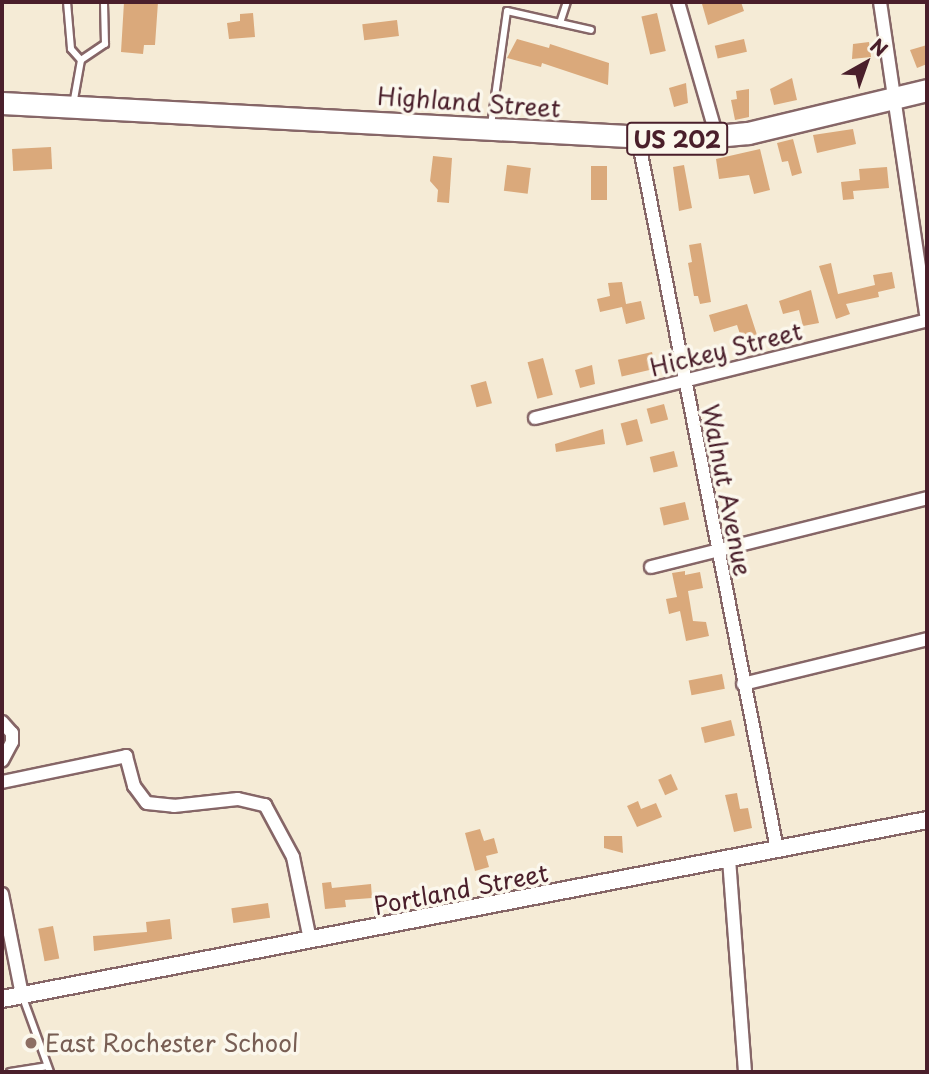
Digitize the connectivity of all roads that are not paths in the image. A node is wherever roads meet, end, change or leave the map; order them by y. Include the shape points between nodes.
1 (67, 2) edge
2 (104, 2) edge
3 (567, 2) edge
4 (678, 2) edge
5 (880, 2) edge
6 (560, 23) junction
7 (591, 30) dead end
8 (81, 60) junction
9 (927, 90) edge
10 (892, 99) junction
11 (2, 103) edge
12 (73, 107) junction
13 (491, 131) junction
14 (717, 137) junction
15 (638, 138) junction
16 (927, 320) edge
17 (684, 381) junction
18 (535, 418) dead end
19 (927, 498) edge
20 (718, 551) junction
21 (651, 567) dead end
22 (927, 639) edge
23 (743, 684) junction
24 (2, 722) edge
25 (2, 761) edge
26 (2, 782) edge
27 (927, 820) edge
28 (777, 849) junction
29 (729, 859) junction
30 (2, 894) edge
31 (310, 940) junction
32 (22, 995) junction
33 (2, 999) edge
34 (49, 1069) edge
35 (10, 1072) edge
36 (745, 1072) edge

1 - 8 lane via 71,49
2 - 8 lane via 105,44
3 - 6 lane
4 - 14 street
5 - 10 street
6 - 7 lane
6 - 13 lane via 507,11
8 - 12 lane
9 - 10 highway, Highland Street / US 202
10 - 14 highway, Highland Street / US 202
10 - 16 street
11 - 12 highway, Highland Street / US 202
12 - 13 highway, Highland Street / US 202
13 - 15 highway, Highland Street / US 202
14 - 15 highway, Highland Street / US 202
15 - 17 street, Walnut Avenue
16 - 17 street, Hickey Street
17 - 18 street, Hickey Street
17 - 20 street, Walnut Avenue
19 - 20 street
20 - 21 street
20 - 23 street, Walnut Avenue
22 - 23 street
23 - 28 street, Walnut Avenue
24 - 25 street via 12,733 12,742
26 - 31 street via 126,756 134,786 147,803 174,807 238,799 265,805 293,857
27 - 28 street, Portland Street
28 - 29 street, Portland Street
29 - 31 street, Portland Street
29 - 36 street
30 - 32 street
31 - 32 street, Portland Street
32 - 33 street, Portland Street
32 - 34 lane
34 - 35 lane

